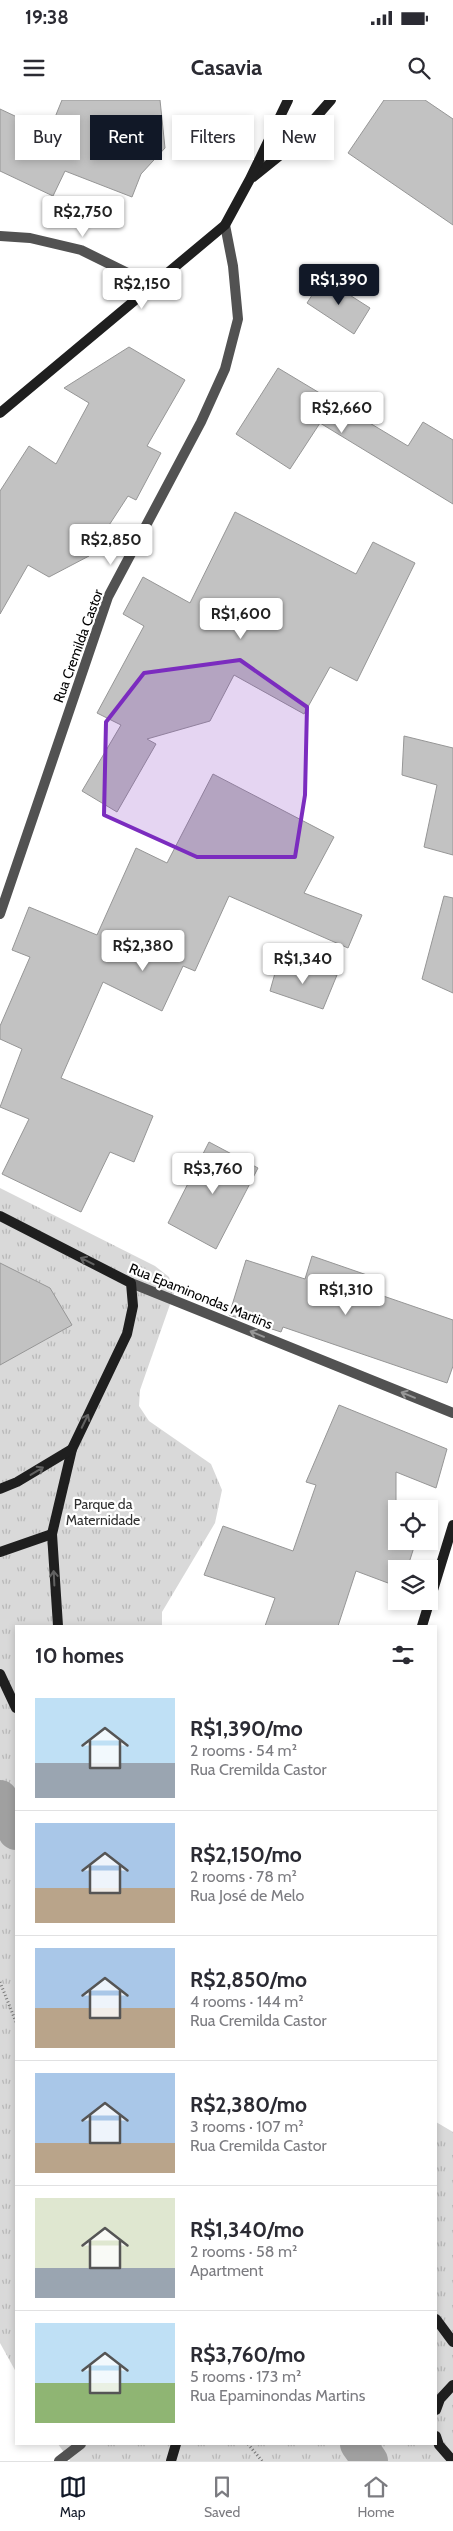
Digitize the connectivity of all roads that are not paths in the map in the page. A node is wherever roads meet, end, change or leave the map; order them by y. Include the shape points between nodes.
1 (288, 100) edge
2 (331, 100) edge
3 (250, 179) junction
4 (225, 225) junction
5 (0, 236) edge
6 (152, 285) junction
7 (0, 412) edge
8 (0, 914) edge
9 (0, 1216) edge
10 (131, 1283) junction
11 (453, 1413) edge
12 (72, 1450) junction
13 (0, 1489) edge
14 (453, 1525) edge
15 (52, 1534) junction
16 (0, 1552) edge
17 (58, 1625) edge
18 (422, 1625) edge
19 (0, 1674) edge
20 (15, 1706) edge
21 (437, 2320) edge
22 (453, 2342) edge
23 (453, 2385) edge
24 (437, 2407) edge
25 (437, 2439) edge
26 (79, 2445) edge
27 (176, 2445) edge
28 (59, 2461) edge
29 (171, 2461) edge
30 (453, 2461) edge

1 - 3 street
2 - 3 street via 289,148
3 - 4 street
4 - 6 street
4 - 8 street, Rua Cremilda Castor via 238,319 225,369 201,422 108,597
5 - 6 street via 30,238 81,250
6 - 7 street
10 -> 9 street, Rua Epaminondas Martins
11 -> 10 street, Rua Epaminondas Martins
12 -> 10 street via 127,1334 133,1306
13 -> 12 street
12 - 15 street
14 - 18 street
15 - 16 street
17 -> 15 street
19 - 20 street
21 - 22 street
23 - 24 street
25 - 30 street
26 - 28 street
27 - 29 street

